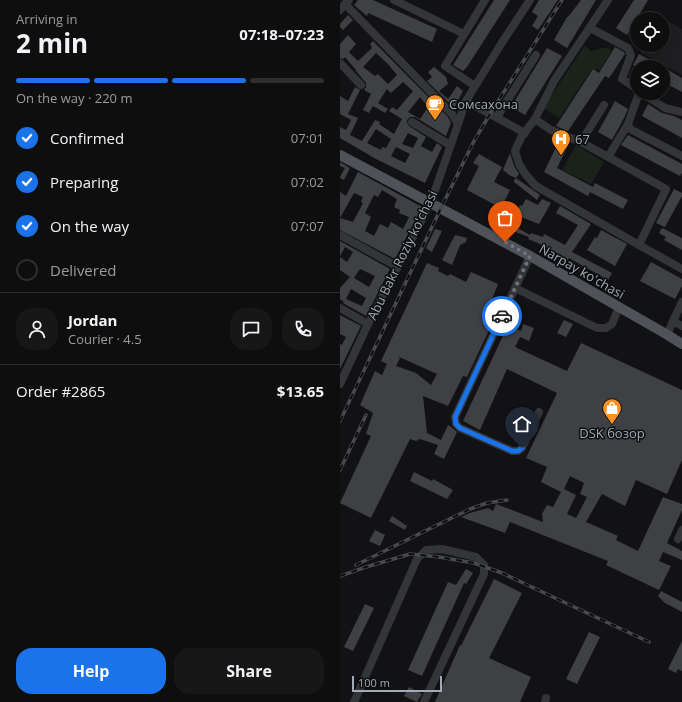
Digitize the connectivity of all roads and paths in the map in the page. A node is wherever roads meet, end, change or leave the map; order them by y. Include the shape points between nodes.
1 (394, 0) edge
2 (485, 0) edge
3 (530, 0) edge
4 (608, 0) edge
5 (345, 5) edge
6 (590, 28) junction
7 (464, 34) junction
8 (536, 55) dead end
9 (340, 63) edge
10 (630, 84) edge
11 (361, 85) dead end
12 (475, 86) junction
13 (637, 100) edge
14 (653, 100) edge
15 (466, 101) junction
16 (604, 105) dead end
17 (682, 112) edge
18 (497, 117) junction
19 (535, 120) junction
20 (412, 122) dead end
21 (458, 124) junction
22 (628, 124) junction
23 (525, 133) junction
24 (581, 142) junction
25 (450, 145) junction
26 (340, 155) edge
27 (682, 156) edge
28 (608, 157) junction
29 (431, 202) junction
30 (340, 235) edge
31 (639, 245) junction
32 (530, 256) junction
33 (398, 266) junction
34 (682, 269) edge
35 (515, 288) junction
36 (682, 302) edge
37 (619, 307) junction
38 (340, 308) edge
39 (673, 321) junction
40 (368, 324) junction
41 (682, 326) edge
42 (667, 334) junction
43 (682, 344) edge
44 (340, 384) edge
45 (539, 412) dead end
46 (682, 530) edge
47 (678, 539) dead end
48 (354, 702) edge
49 (424, 702) edge

1 - 7 street
2 - 7 street
3 - 12 street, Abu Bakr Roziy ko'chasi
4 - 6 street
5 - 21 street via 452,114
6 - 10 street via 628,48 631,55 622,79
6 - 19 street via 554,81
7 - 12 street via 444,66
8 - 18 street
9 - 11 street
12 - 15 street, Abu Bakr Roziy ko'chasi
13 - 22 street
14 - 17 street via 665,108
15 - 18 street
15 - 21 street, Abu Bakr Roziy ko'chasi
16 - 24 street
18 - 23 street
19 - 23 street
19 - 24 street via 551,130
20 - 25 street
21 - 25 street, Abu Bakr Roziy ko'chasi
22 - 27 street via 630,129
22 - 28 street
23 - 31 street via 515,151 519,164 536,186
24 - 28 street
25 - 29 street, Abu Bakr Roziy ko'chasi
26 - 29 main road, Narpay ko'chasi
28 - 31 street via 666,189
29 - 32 main road, Narpay ko'chasi
29 - 33 street, Abu Bakr Roziy ko'chasi
30 - 33 street
31 - 34 street
32 - 35 street
32 - 37 main road, Narpay ko'chasi
33 - 40 street, Abu Bakr Roziy ko'chasi
35 - 37 street via 597,328 606,328 612,324
35 - 45 street via 455,417 456,424 512,451 518,451 522,448
36 - 39 street
37 - 42 main road, Narpay ko'chasi
38 - 40 street
39 - 41 street
39 - 42 street
40 - 44 street, Abu Bakr Roziy ko'chasi
42 - 43 main road, Narpay ko'chasi
46 - 47 street
48 - 49 street via 417,559 426,550 442,549 476,557 484,565 484,574

